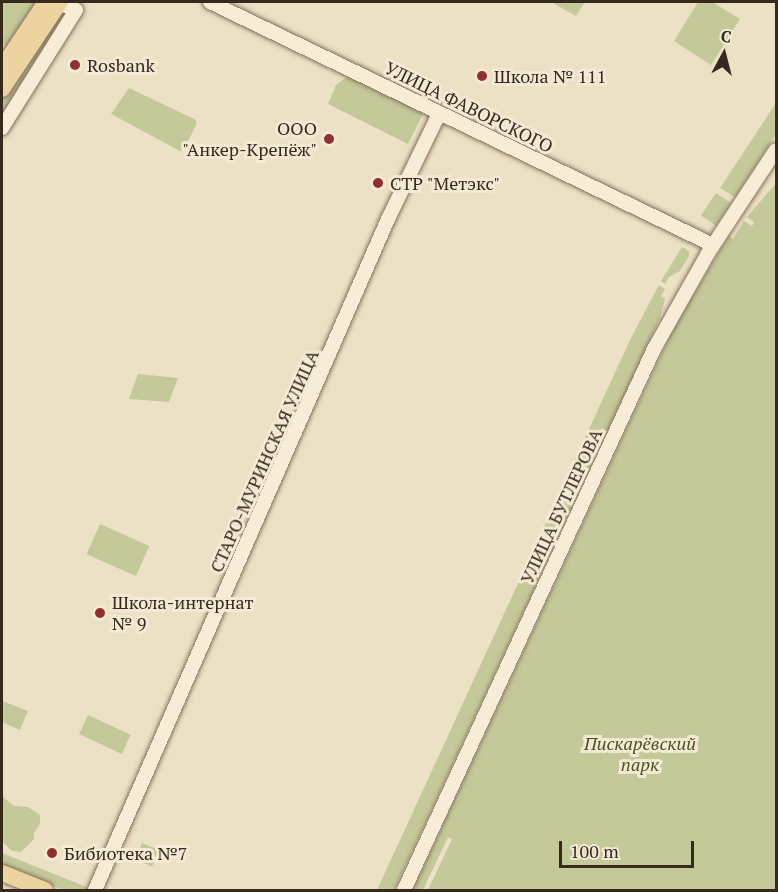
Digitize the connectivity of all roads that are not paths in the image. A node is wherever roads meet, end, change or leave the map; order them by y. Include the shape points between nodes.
1 (55, 2) edge
2 (210, 2) edge
3 (2, 68) edge
4 (2, 89) edge
5 (441, 114) junction
6 (2, 128) edge
7 (777, 150) edge
8 (713, 245) junction
9 (2, 873) edge
10 (45, 891) edge
11 (95, 891) edge
12 (404, 891) edge

1 - 3 main road
1 - 4 main road
1 - 6 street via 76,10
2 - 5 street, УЛИЦА ФАВОРСКОГО
5 - 8 street, УЛИЦА ФАВОРСКОГО
5 - 11 street, СТАРО-МУРИНСКАЯ УЛИЦА via 388,219
7 - 8 street, УЛИЦА БУТЛЕРОВА
8 - 12 street, УЛИЦА БУТЛЕРОВА via 654,349
9 - 10 main road

